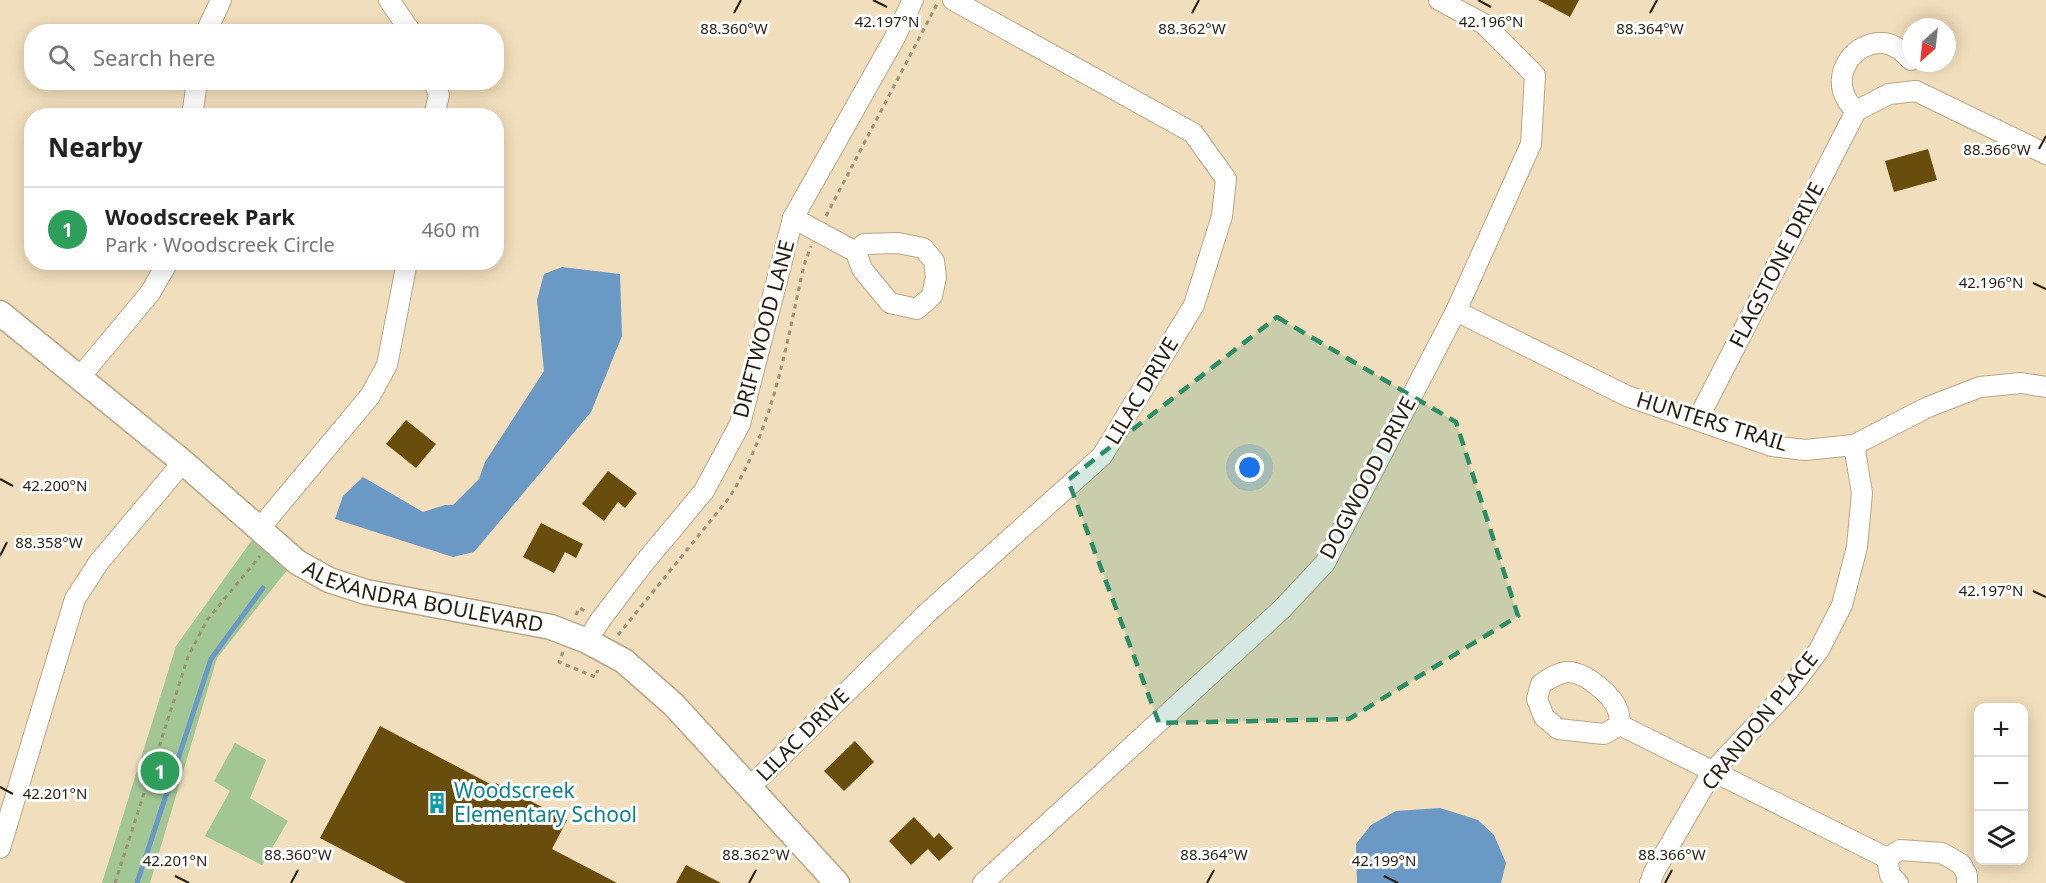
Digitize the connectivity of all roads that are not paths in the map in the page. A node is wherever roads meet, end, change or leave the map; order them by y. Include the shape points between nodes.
1 (221, 0) edge
2 (389, 0) edge
3 (913, 0) edge
4 (953, 0) edge
5 (1439, 0) edge
6 (210, 24) edge
7 (406, 24) edge
8 (1902, 51) edge
9 (1916, 72) edge
10 (195, 90) edge
11 (437, 90) edge
12 (1916, 91) junction
13 (193, 108) edge
14 (436, 108) edge
15 (1856, 111) junction
16 (2046, 154) edge
17 (794, 218) junction
18 (856, 252) dead end
19 (163, 270) edge
20 (405, 270) edge
21 (1456, 311) junction
22 (0, 314) edge
23 (80, 377) junction
24 (2046, 387) edge
25 (1698, 419) junction
26 (1854, 445) junction
27 (183, 462) junction
28 (266, 535) junction
29 (587, 641) junction
30 (1620, 725) dead end
31 (1713, 772) junction
32 (749, 788) junction
33 (0, 848) edge
34 (1887, 858) junction
35 (837, 883) edge
36 (983, 883) edge
37 (1650, 883) edge
38 (1898, 883) edge
39 (1967, 883) edge

1 - 6 street
2 - 7 street
3 - 17 street, DRIFTWOOD LANE
4 - 32 street, LILAC DRIVE via 1193,133 1226,179 1222,216 1194,305 1102,456 926,614
5 - 21 street, DOGWOOD DRIVE via 1484,24 1535,75 1531,144
8 - 15 street via 1884,43 1868,45 1854,53 1844,66 1846,98
9 - 12 street
10 - 13 street
11 - 14 street
12 - 15 street via 1889,94
12 - 16 street
15 - 25 street, FLAGSTONE DRIVE
17 - 18 street
17 - 29 street, DRIFTWOOD LANE via 740,424 704,491 644,563
19 - 23 street via 150,293
20 - 28 street via 387,365 370,396
21 - 25 street, HUNTERS TRAIL via 1627,396
21 - 36 street, DOGWOOD DRIVE via 1325,562 1282,609
22 - 23 street, ALEXANDRA BOULEVARD
23 - 27 street, ALEXANDRA BOULEVARD
24 - 26 street, HUNTERS TRAIL via 2021,383 1980,387 1928,407
25 - 26 street, HUNTERS TRAIL via 1772,446 1805,450
26 - 31 street, CRANDON PLACE via 1862,493 1857,547 1842,605 1819,650 1788,691
27 - 28 street, ALEXANDRA BOULEVARD
27 - 33 street via 99,562 75,599
28 - 29 street, ALEXANDRA BOULEVARD via 297,562 329,580 366,592 551,627
29 - 32 street, ALEXANDRA BOULEVARD via 624,661 674,705
30 - 31 street
31 - 34 street
31 - 37 street, CRANDON PLACE
32 - 35 street, ALEXANDRA BOULEVARD
34 - 38 street via 1890,875
34 - 39 street via 1900,850 1942,853 1961,864

